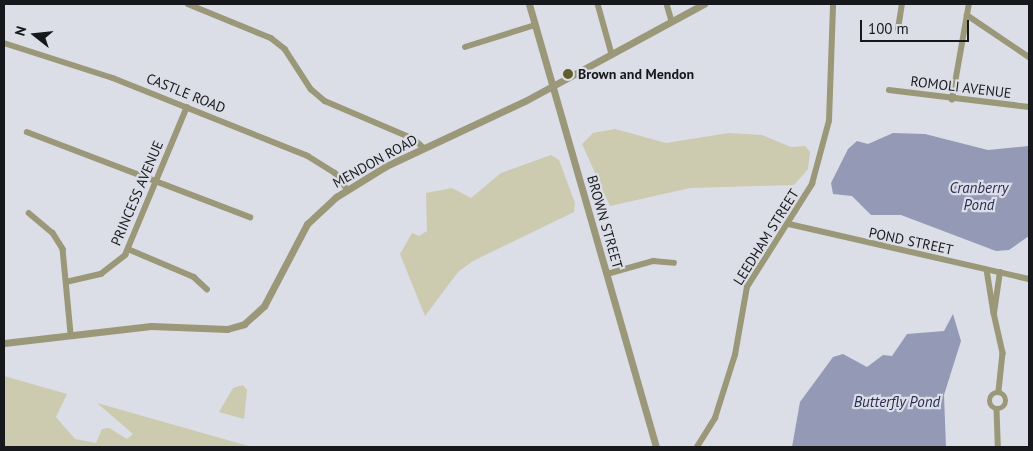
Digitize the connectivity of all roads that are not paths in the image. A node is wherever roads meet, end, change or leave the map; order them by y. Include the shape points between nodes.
1 (188, 4) edge
2 (529, 4) edge
3 (598, 4) edge
4 (667, 4) edge
5 (704, 4) edge
6 (833, 4) edge
7 (902, 4) edge
8 (969, 4) edge
9 (967, 15) junction
10 (672, 21) junction
11 (535, 25) junction
12 (898, 29) dead end
13 (4, 43) edge
14 (465, 47) dead end
15 (612, 54) junction
16 (1029, 57) edge
17 (554, 86) junction
18 (890, 90) dead end
19 (952, 100) junction
20 (187, 107) junction
21 (1029, 107) edge
22 (27, 132) dead end
23 (424, 148) junction
24 (157, 179) junction
25 (347, 189) junction
26 (29, 213) dead end
27 (250, 217) dead end
28 (789, 224) junction
29 (128, 249) junction
30 (674, 264) dead end
31 (987, 270) junction
32 (1000, 272) junction
33 (607, 274) junction
34 (1029, 279) edge
35 (66, 282) junction
36 (207, 289) dead end
37 (994, 313) junction
38 (71, 334) junction
39 (4, 343) edge
40 (999, 392) junction
41 (997, 409) junction
42 (656, 447) edge
43 (697, 447) edge
44 (998, 447) edge

1 - 23 street via 271,38 291,56 311,89 325,101 414,139
2 - 11 street, BROWN STREET
3 - 15 street
4 - 10 street
5 - 10 street, MENDON ROAD
6 - 28 street, LEEDHAM STREET via 828,130 809,192
7 - 12 street
8 - 9 street
9 - 16 street
9 - 19 street
10 - 15 street, MENDON ROAD
11 - 14 street
11 - 17 street, BROWN STREET
13 - 20 street, CASTLE ROAD via 100,73
15 - 17 street, MENDON ROAD
17 - 23 street, MENDON ROAD
17 - 33 street, BROWN STREET
18 - 19 street, ROMOLI AVENUE
19 - 21 street, ROMOLI AVENUE
20 - 24 street, PRINCESS AVENUE
20 - 25 street, CASTLE ROAD via 323,164
22 - 24 street
23 - 25 street, MENDON ROAD
24 - 27 street
24 - 29 street, PRINCESS AVENUE
25 - 38 street, MENDON ROAD via 307,224 264,306 250,321 227,329 163,325
26 - 35 street via 60,243
28 - 31 street, POND STREET
28 - 43 street, LEEDHAM STREET via 744,293 735,355 715,418
29 - 35 street, PRINCESS AVENUE via 101,274
29 - 36 street via 194,277
30 - 33 street via 653,261
31 - 32 street, POND STREET
31 - 37 street
32 - 34 street, POND STREET
32 - 37 street
33 - 42 street, BROWN STREET
35 - 38 street
37 - 40 street via 1003,353
38 - 39 street, MENDON ROAD
40 - 41 street via 990,400
40 - 41 street via 1006,403
41 - 44 street

